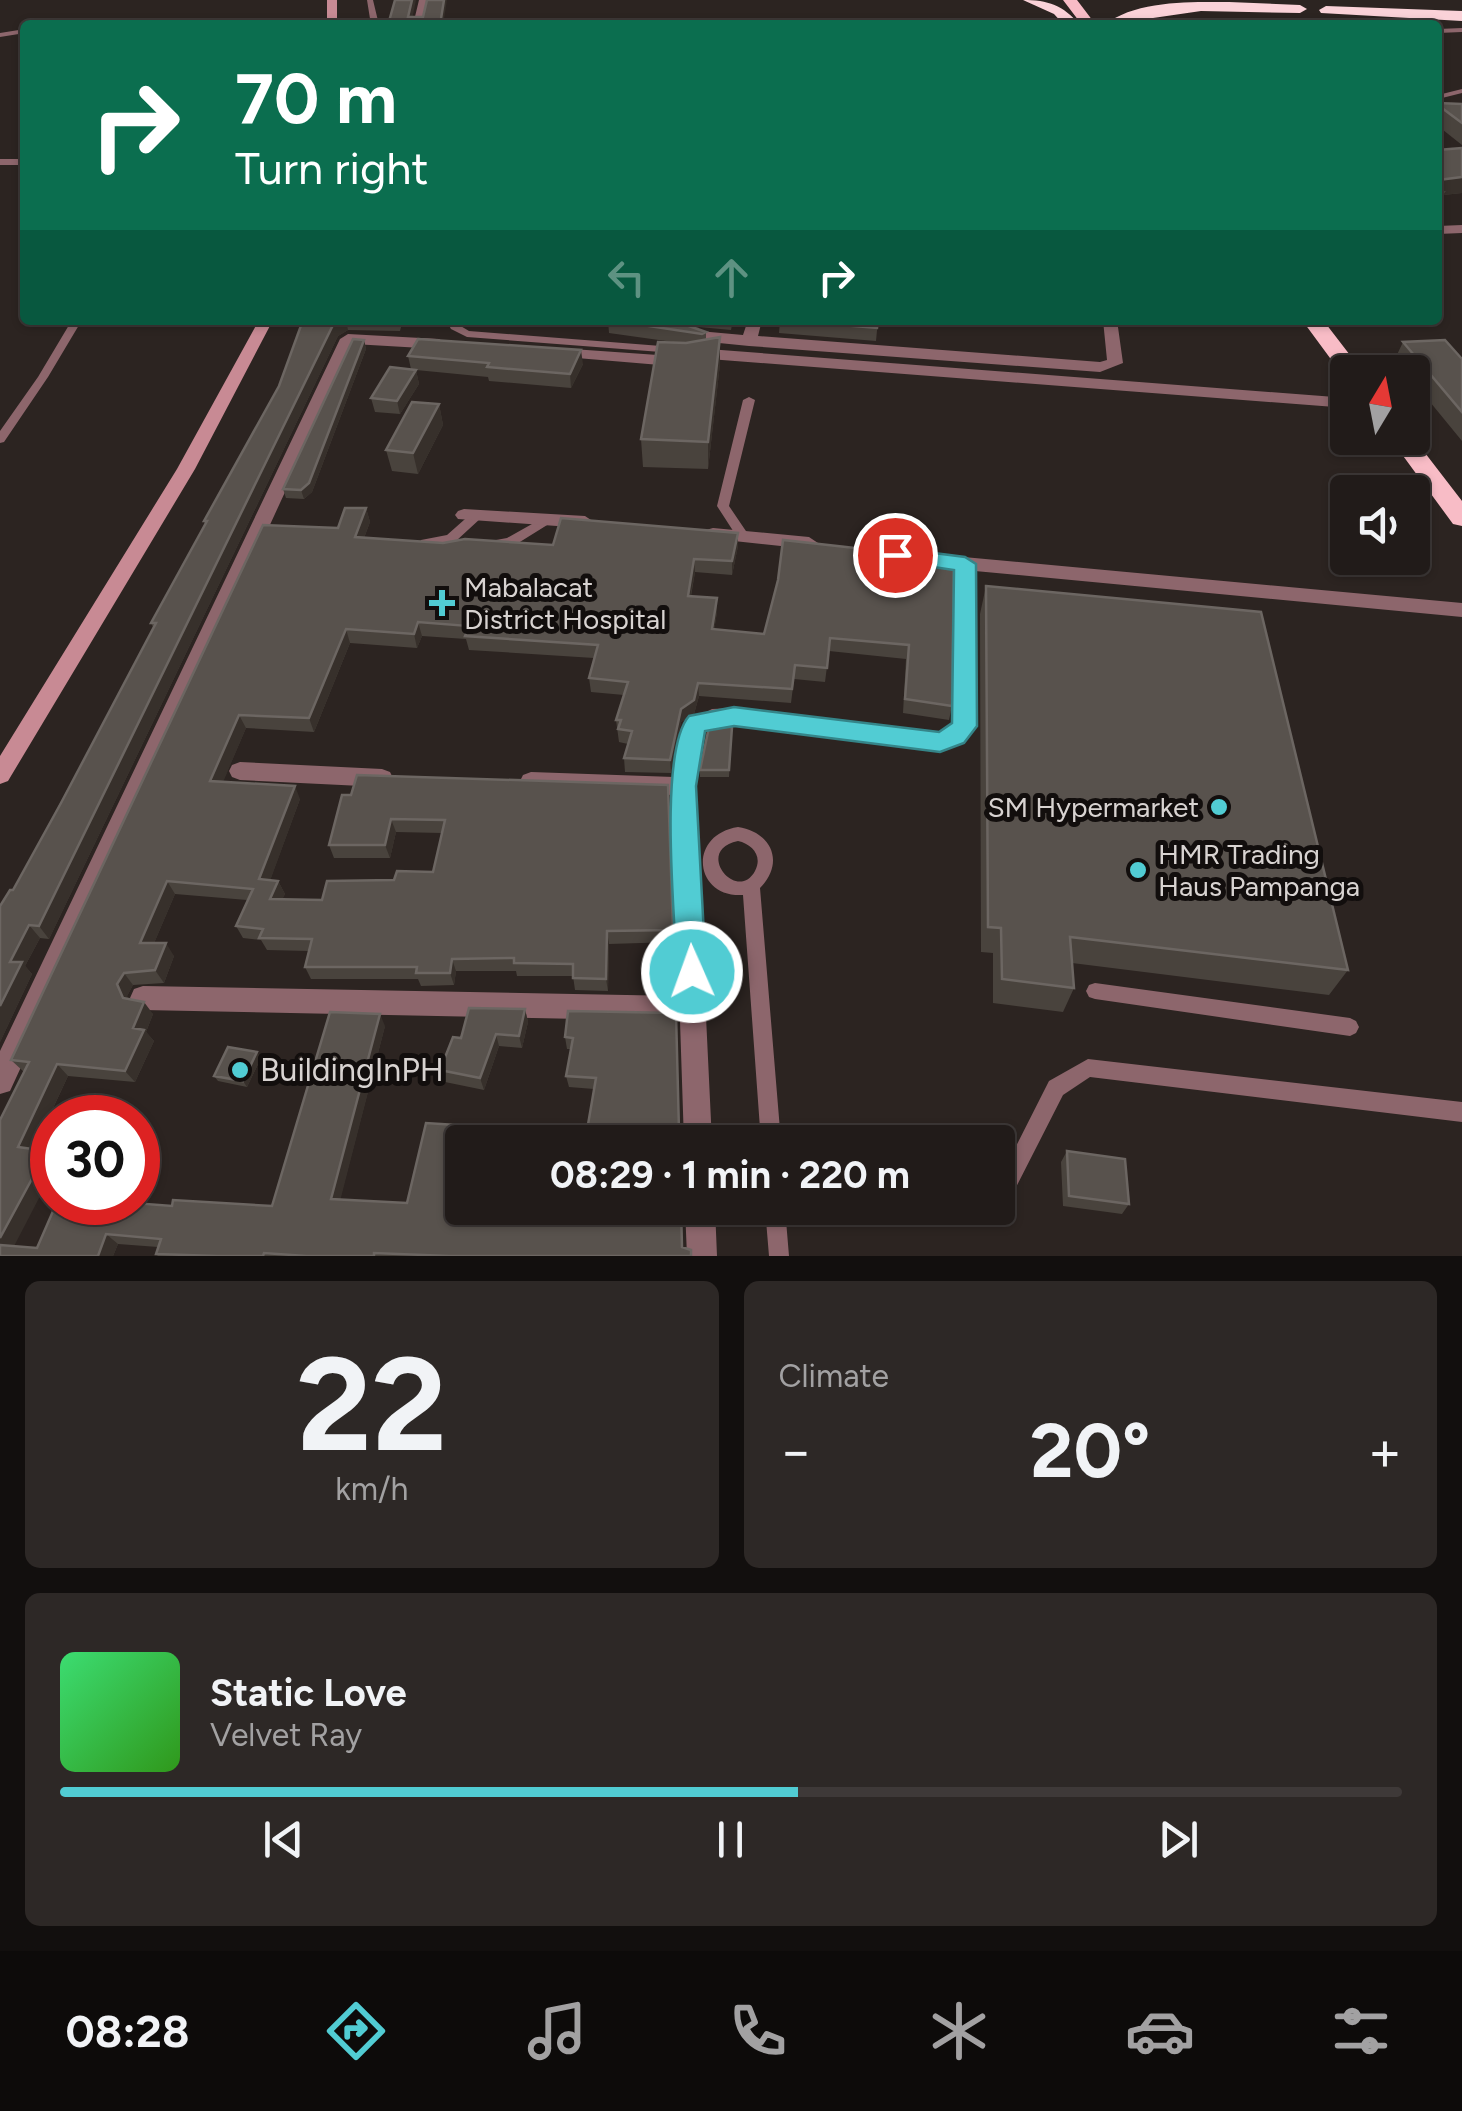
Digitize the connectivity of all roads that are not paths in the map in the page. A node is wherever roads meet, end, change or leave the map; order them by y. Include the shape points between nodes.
1 (1030, 0) edge
2 (1070, 0) edge
3 (1406, 0) edge
4 (1462, 4) edge
5 (1300, 8) dead end
6 (1326, 10) dead end
7 (1462, 16) edge
8 (1067, 20) edge
9 (1085, 20) edge
10 (1119, 20) edge
11 (73, 325) edge
12 (263, 325) edge
13 (454, 325) edge
14 (754, 325) edge
15 (1111, 325) edge
16 (1316, 325) edge
17 (347, 330) edge
18 (749, 341) junction
19 (703, 345) junction
20 (1339, 355) edge
21 (748, 400) dead end
22 (1330, 401) edge
23 (0, 439) edge
24 (1415, 455) edge
25 (470, 515) joint
26 (1462, 518) edge
27 (548, 519) junction
28 (607, 524) edge
29 (685, 532) edge
30 (744, 537) junction
31 (408, 542) edge
32 (426, 543) junction
33 (461, 546) edge
34 (830, 546) edge
35 (478, 547) edge
36 (907, 557) edge
37 (965, 564) junction
38 (1462, 610) edge
39 (240, 771) dead end
40 (0, 774) edge
41 (404, 778) edge
42 (515, 780) edge
43 (684, 786) junction
44 (751, 884) dead end
45 (1094, 990) dead end
46 (144, 998) edge
47 (693, 1009) junction
48 (1350, 1027) dead end
49 (0, 1081) edge
50 (1462, 1112) edge
51 (697, 1125) edge
52 (769, 1125) edge
53 (1015, 1168) edge
54 (701, 1225) edge
55 (776, 1225) edge
56 (702, 1256) edge
57 (779, 1256) edge

1 - 8 highway
2 - 9 highway
3 - 4 highway
5 - 10 highway via 1161,6
6 - 7 highway
11 - 23 lane
12 - 40 main road via 186,469
13 - 19 lane via 468,334
14 - 18 street
15 - 18 street via 1115,363 1100,367
16 - 20 highway
17 - 19 street via 672,361 687,361
17 - 49 street
18 - 19 street
19 - 22 street
21 - 30 lane via 724,506
24 - 26 highway
25 - 27 street
25 - 32 lane via 452,538
27 - 28 street
27 - 35 lane via 510,542
29 - 30 street
30 - 34 street
31 - 32 lane
32 - 33 lane
36 - 37 street
37 - 38 street
37 - 43 street via 968,718 955,736 940,742 712,718 692,729
39 - 41 street
42 - 43 street
43 - 47 street
44 - 52 lane
45 - 48 lane
46 - 47 street
47 - 51 street
50 - 53 lane via 1088,1068 1056,1088
54 - 56 street
55 - 57 lane

